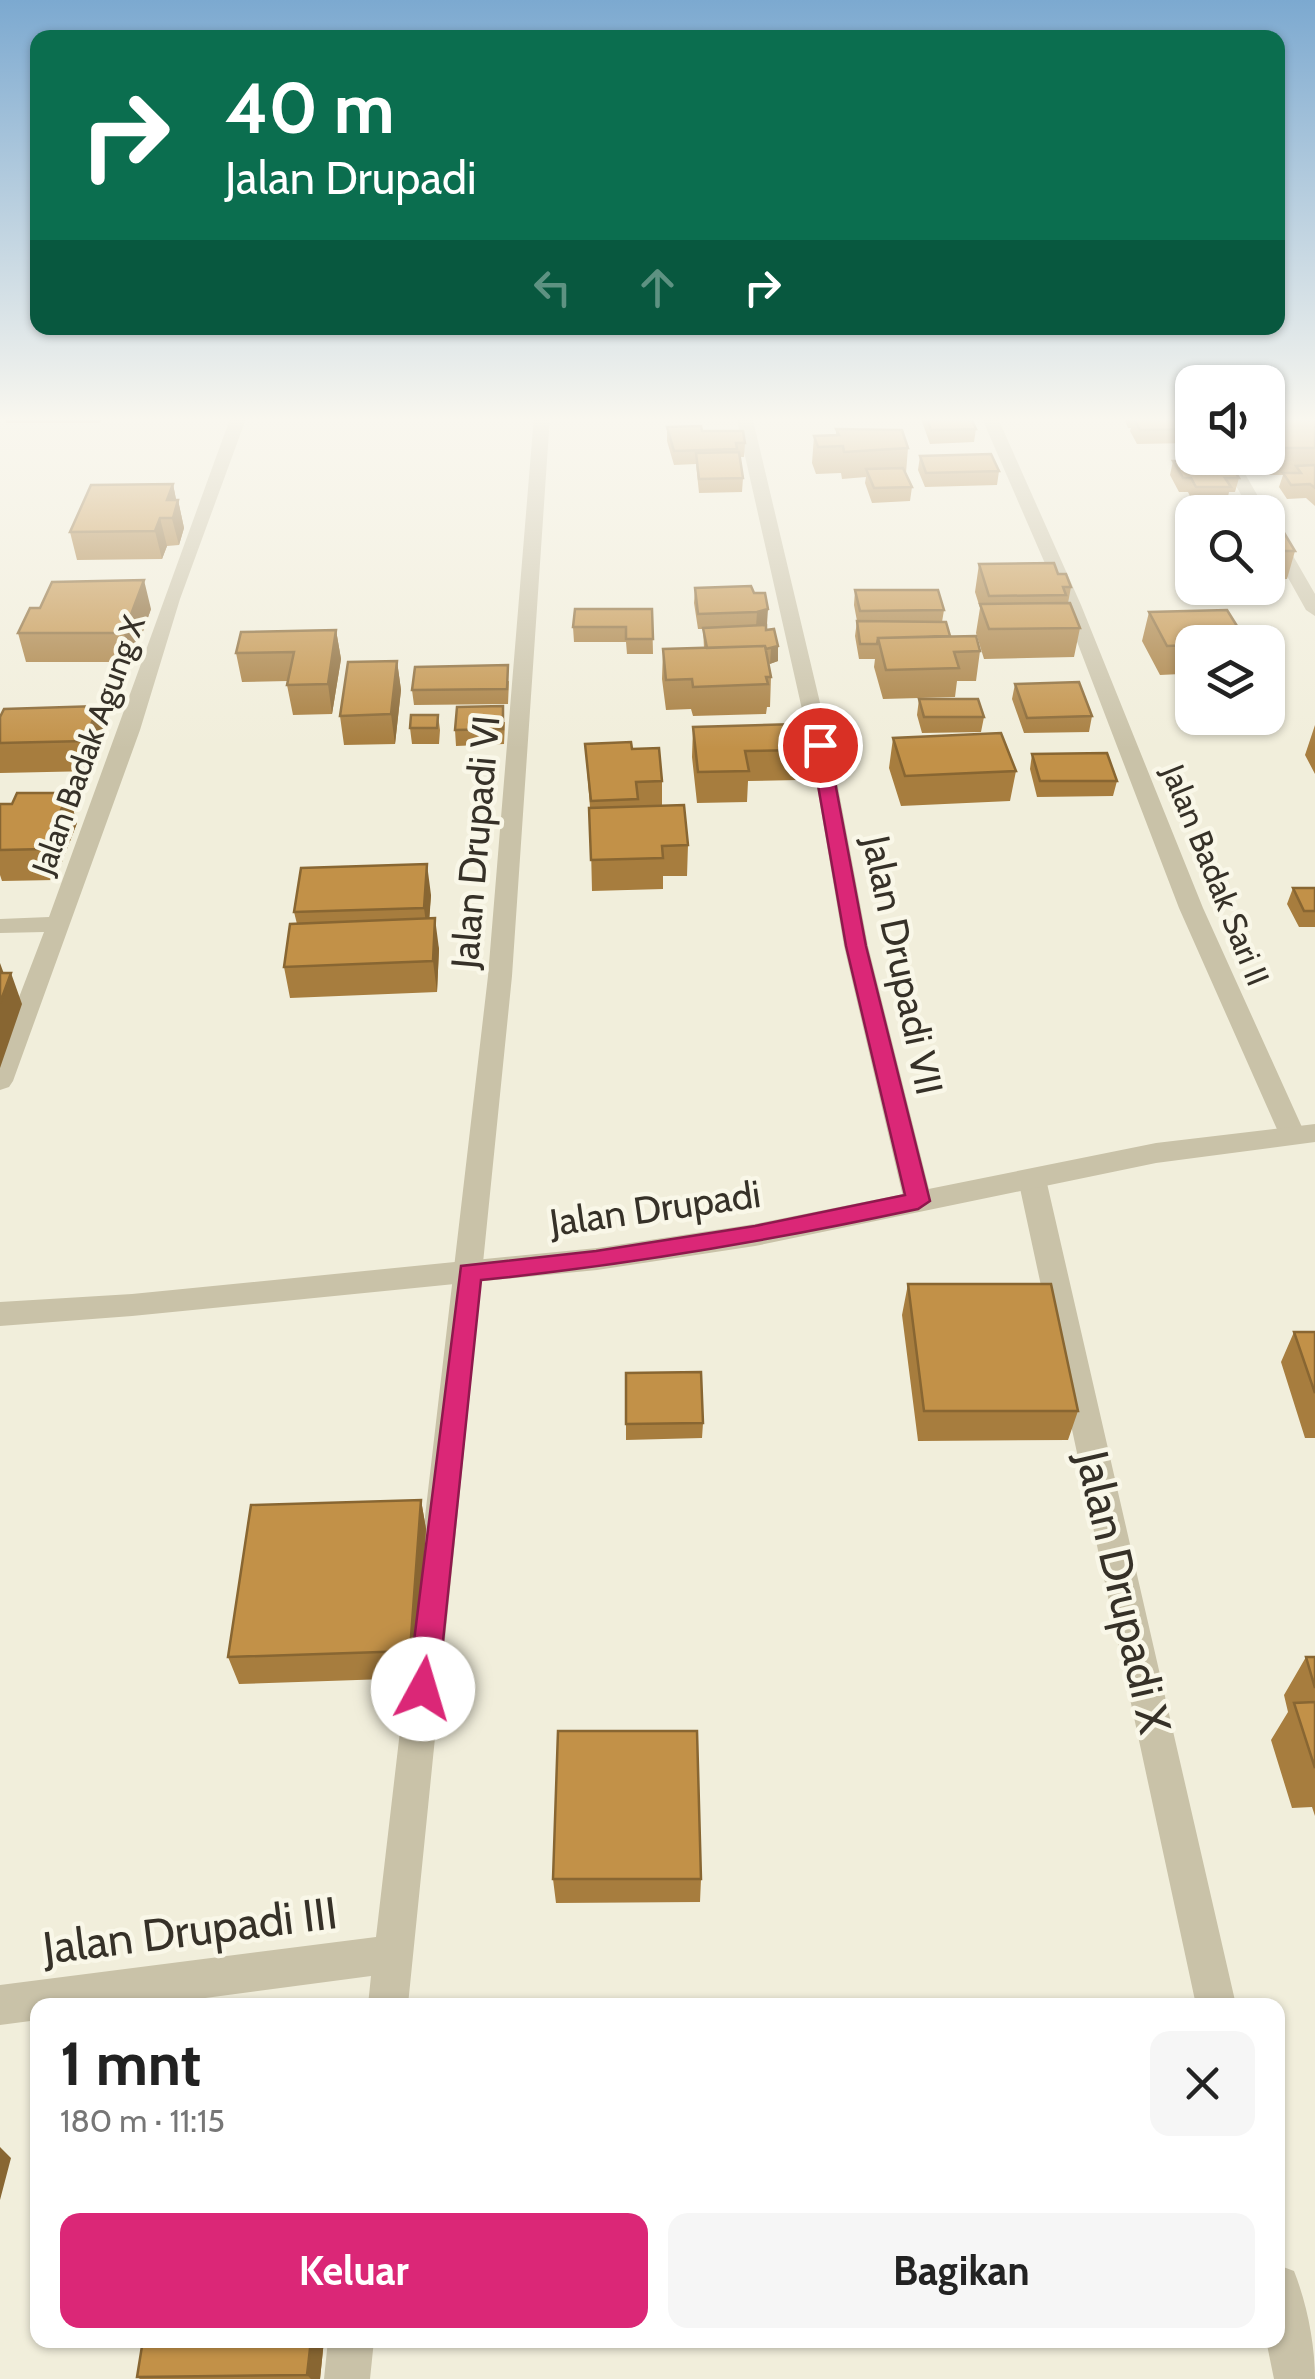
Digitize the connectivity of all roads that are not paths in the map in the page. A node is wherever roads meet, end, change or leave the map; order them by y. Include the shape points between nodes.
1 (198, 527) edge
2 (534, 527) edge
3 (770, 527) edge
4 (1038, 527) edge
5 (1285, 558) edge
6 (1315, 610) edge
7 (56, 924) junction
8 (0, 926) edge
9 (0, 1081) edge
10 (1304, 1134) edge
11 (1032, 1178) junction
12 (918, 1201) junction
13 (470, 1272) junction
14 (0, 1314) edge
15 (393, 1954) junction
16 (54, 1998) edge
17 (389, 1998) edge
18 (1214, 1998) edge
19 (30, 2001) edge
20 (0, 2005) edge
21 (1285, 2321) edge
22 (351, 2348) edge
23 (347, 2379) edge
24 (1297, 2379) edge

1 - 7 street, Jalan Badak Agung X
2 - 13 street, Jalan Drupadi VI
3 - 12 street, Jalan Drupadi VII via 820,745 856,946
4 - 10 street, Jalan Badak Sari II via 1191,908
5 - 6 street
7 - 8 street
7 - 9 street, Jalan Badak Agung X
10 - 11 street, Jalan Drupadi via 1156,1152
11 - 12 street, Jalan Drupadi
11 - 18 street, Jalan Drupadi X
12 - 13 street, Jalan Drupadi via 755,1235
13 - 14 street, Jalan Drupadi
13 - 15 street, Jalan Drupadi VI
15 - 16 street, Jalan Drupadi III
15 - 17 street, Jalan Drupadi VI
19 - 20 street, Jalan Drupadi III
21 - 24 street
22 - 23 street

